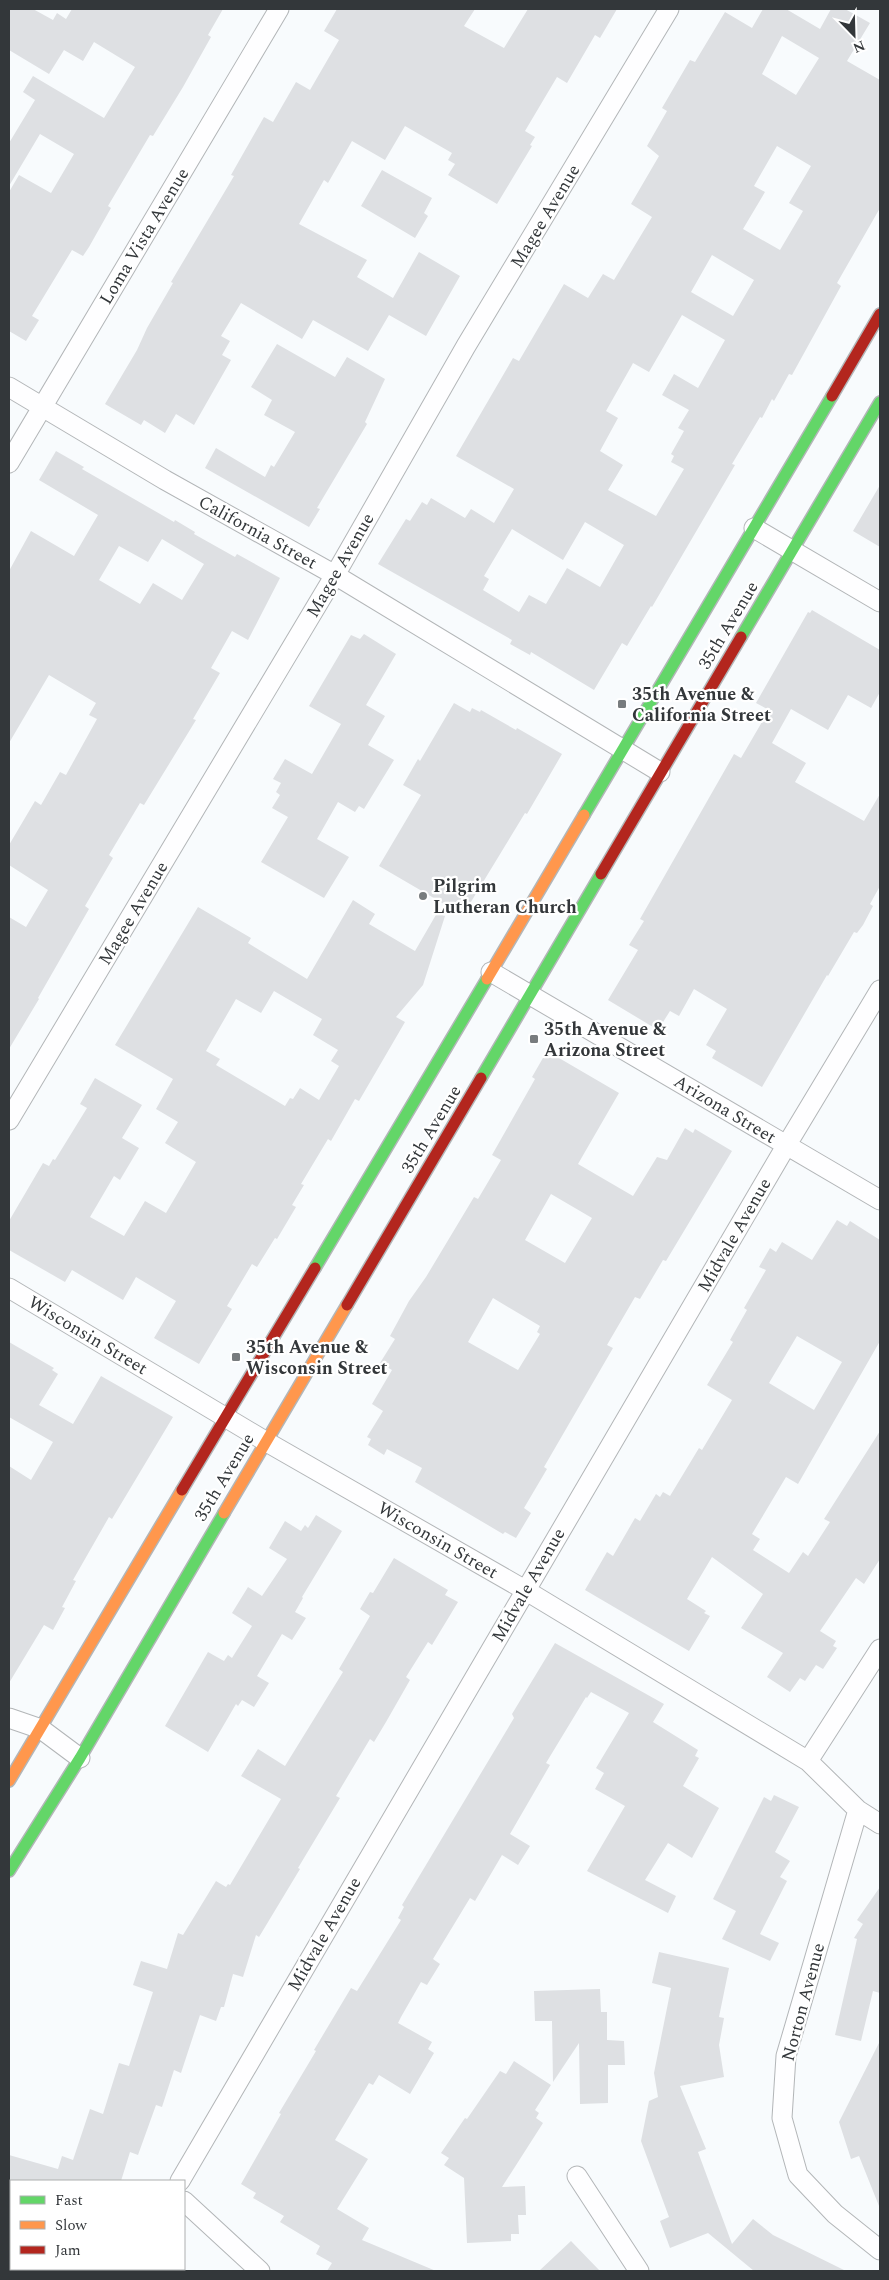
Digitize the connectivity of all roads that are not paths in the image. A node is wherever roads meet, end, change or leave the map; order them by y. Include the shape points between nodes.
1 (279, 9) edge
2 (669, 9) edge
3 (880, 314) edge
4 (9, 387) edge
5 (880, 402) edge
6 (42, 406) junction
7 (9, 463) edge
8 (754, 528) junction
9 (792, 551) junction
10 (335, 575) junction
11 (880, 602) edge
12 (623, 750) junction
13 (660, 772) junction
14 (491, 972) junction
15 (880, 990) edge
16 (530, 995) junction
17 (9, 1120) edge
18 (786, 1146) junction
19 (880, 1200) edge
20 (9, 1288) edge
21 (227, 1418) junction
22 (265, 1441) junction
23 (525, 1590) junction
24 (880, 1649) edge
25 (9, 1718) edge
26 (41, 1729) junction
27 (80, 1758) junction
28 (808, 1761) junction
29 (9, 1781) edge
30 (858, 1810) junction
31 (880, 1824) edge
32 (9, 1871) edge
33 (577, 2176) dead end
34 (181, 2180) edge
35 (185, 2202) edge
36 (880, 2250) edge
37 (260, 2271) edge
38 (639, 2271) edge

1 - 6 street, Loma Vista Avenue
2 - 10 street, Magee Avenue via 466,346
3 - 8 main road, 35th Avenue
4 - 6 street, California Street
5 - 9 main road, 35th Avenue
6 - 7 street, Loma Vista Avenue
6 - 10 street, California Street via 165,480
8 - 9 street
8 - 12 main road, 35th Avenue
9 - 11 street
9 - 13 main road, 35th Avenue
10 - 12 street, California Street
10 - 17 street, Magee Avenue
12 - 13 street, California Street
12 - 14 main road, 35th Avenue
13 - 16 main road, 35th Avenue
14 - 16 street, Arizona Street
14 - 21 main road, 35th Avenue
15 - 18 street, Midvale Avenue
16 - 18 street, Arizona Street
16 - 22 main road, 35th Avenue
18 - 19 street, Arizona Street
18 - 23 street, Midvale Avenue
20 - 21 street, Wisconsin Street
21 - 22 street, Wisconsin Street
21 - 26 main road, 35th Avenue
22 - 23 street, Wisconsin Street
22 - 27 main road, 35th Avenue
23 - 28 street, Wisconsin Street
23 - 34 street, Midvale Avenue
24 - 28 street
25 - 26 street
26 - 27 street
26 - 29 main road, 35th Avenue
27 - 32 main road, 35th Avenue
28 - 30 street, Wisconsin Street
30 - 31 street, Wisconsin Street
30 - 36 street, Norton Avenue via 786,2056 782,2118 798,2175 835,2214
33 - 38 street
35 - 37 street

